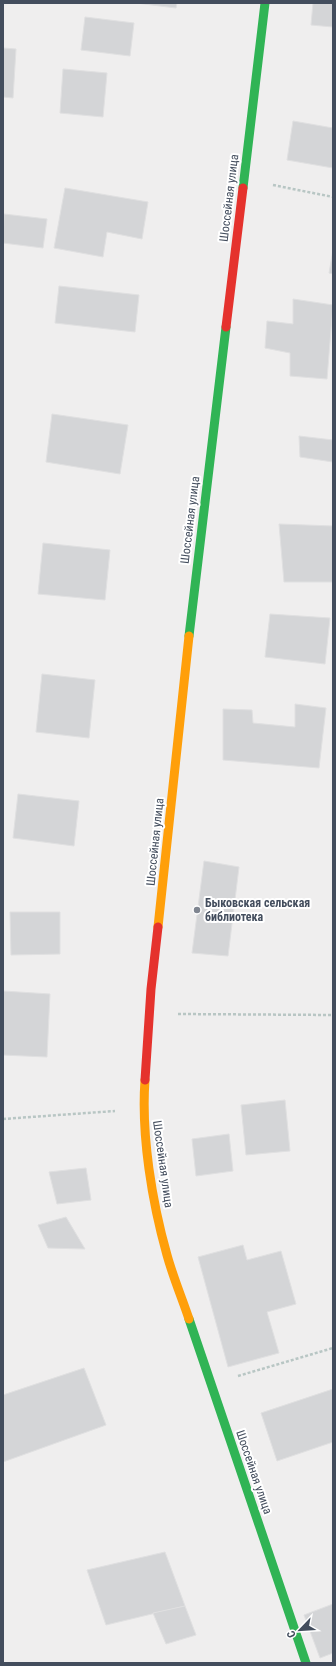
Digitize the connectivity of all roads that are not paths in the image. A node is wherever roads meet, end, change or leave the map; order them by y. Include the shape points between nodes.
1 (265, 3) edge
2 (306, 1663) edge

1 - 2 street, Шоссейная улица via 193,601 149,1014 143,1109 153,1196 167,1255

